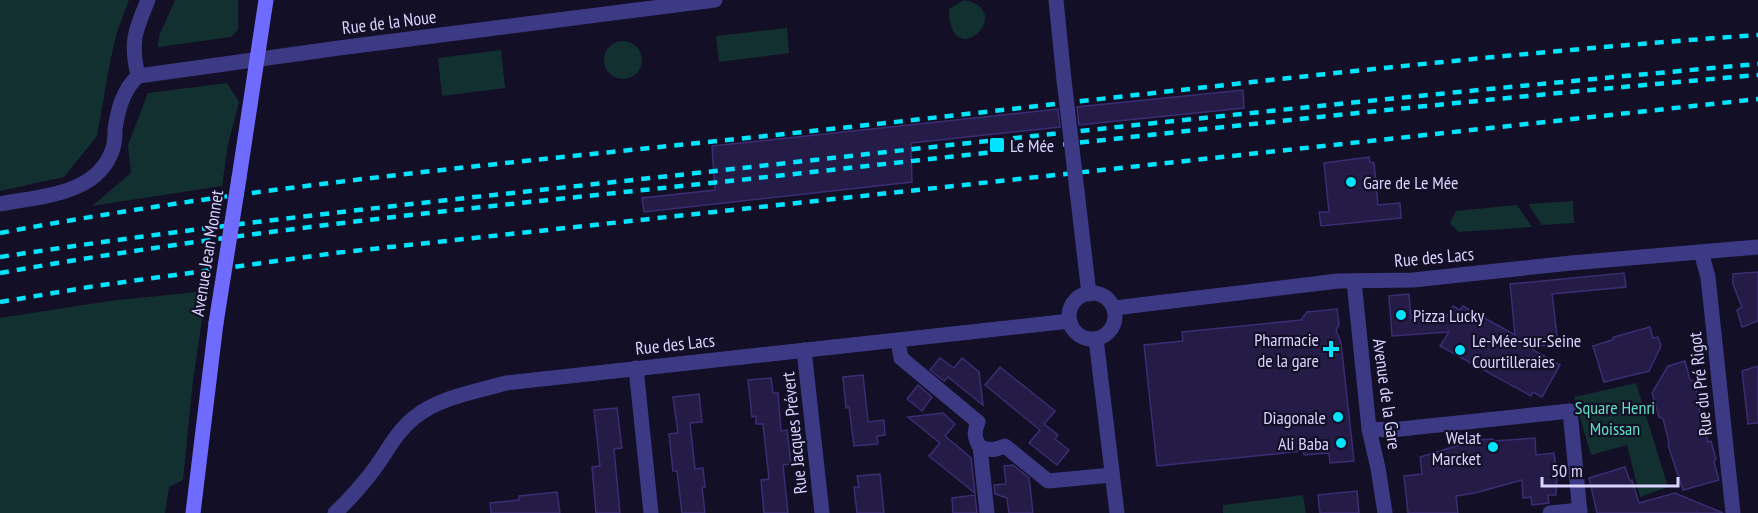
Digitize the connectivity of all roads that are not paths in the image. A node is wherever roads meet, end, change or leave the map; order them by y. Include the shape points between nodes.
1 (148, 0) edge
2 (266, 0) edge
3 (715, 0) edge
4 (1056, 0) edge
5 (258, 58) junction
6 (138, 76) junction
7 (0, 204) edge
8 (1758, 247) edge
9 (1701, 252) junction
10 (1354, 281) junction
11 (1089, 294) junction
12 (1114, 308) junction
13 (1070, 321) junction
14 (1096, 339) junction
15 (897, 341) junction
16 (804, 350) junction
17 (636, 368) junction
18 (1369, 429) junction
19 (980, 447) junction
20 (1112, 475) junction
21 (1580, 511) edge
22 (193, 513) edge
23 (335, 513) edge
24 (651, 513) edge
25 (822, 513) edge
26 (987, 513) edge
27 (1117, 513) edge
28 (1385, 513) edge
29 (1550, 513) edge
30 (1733, 513) edge

1 - 6 street via 134,34
2 - 5 main road, Avenue Jean Monnet
3 - 5 street, Rue de la Noue
4 - 11 street, bridge
5 - 6 street, Rue de la Noue
5 - 22 main road, Avenue Jean Monnet, bridge via 216,323
6 - 7 street via 129,84 117,112 113,148 104,166 89,181 68,190
8 - 9 street, Rue des Lacs
9 - 10 street, Rue des Lacs via 1413,280
9 - 30 street, Rue du Pré Rigot via 1708,277
10 - 12 street, Rue des Lacs
10 - 18 street, Avenue de la Gare
11 - 12 street via 1104,297
11 - 13 street via 1072,306
12 - 14 street via 1111,329
13 - 14 street via 1081,336
13 - 15 street, Rue des Lacs
14 - 20 street
15 - 16 street, Rue des Lacs
15 - 19 street via 901,358 978,422 975,440
16 - 17 street, Rue des Lacs
16 - 25 street, Rue Jacques Prévert
17 - 23 street, Rue des Lacs via 506,383 446,400 415,417 354,495
17 - 24 street
18 - 21 street via 1570,411
18 - 28 street, Avenue de la Gare
19 - 20 street via 997,450 1005,446 1048,481
19 - 26 street
20 - 27 street
21 - 29 street

